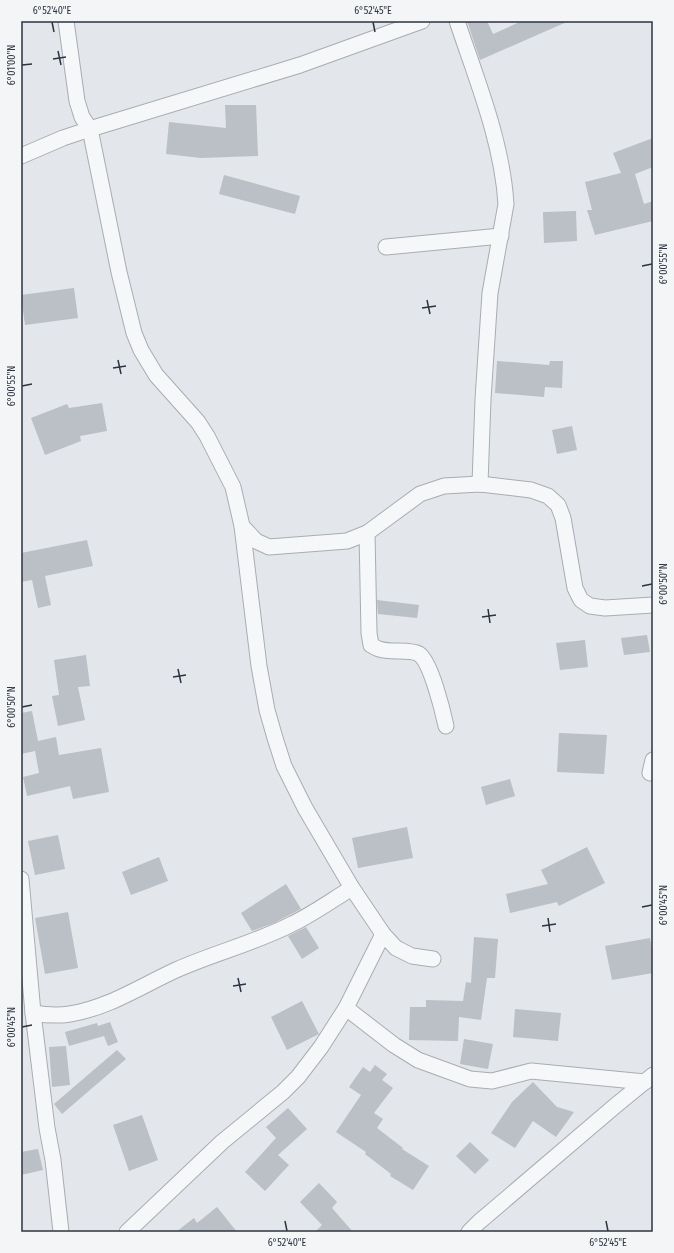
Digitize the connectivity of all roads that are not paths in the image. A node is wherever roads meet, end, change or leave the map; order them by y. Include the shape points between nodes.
1 (66, 21) edge
2 (422, 21) edge
3 (457, 21) edge
4 (90, 129) junction
5 (21, 156) edge
6 (501, 236) junction
7 (386, 246) dead end
8 (480, 484) junction
9 (242, 526) junction
10 (366, 533) junction
11 (653, 605) edge
12 (446, 726) dead end
13 (21, 879) edge
14 (352, 888) junction
15 (382, 934) junction
16 (433, 959) dead end
17 (346, 1008) junction
18 (33, 1013) junction
19 (649, 1079) edge
20 (61, 1232) edge
21 (127, 1232) edge
22 (469, 1232) edge

1 - 4 street via 77,101 82,117
2 - 4 street via 300,65
3 - 6 street via 485,102 498,152 506,204
4 - 5 street
4 - 9 street via 134,333 156,375 207,436 233,487
6 - 7 street
6 - 8 street via 490,293
8 - 10 street via 444,486 420,494
8 - 11 street via 531,490 548,496 558,505 563,518 575,588 581,600 590,606 605,608
9 - 10 street via 256,541 269,547 347,541
9 - 14 street via 259,666 275,738 284,766 305,808
10 - 12 street via 371,645 380,650 419,654 425,661 439,696
13 - 18 street
14 - 15 street
14 - 18 street via 292,924 183,968 92,1009 69,1015
15 - 16 street via 396,948 412,956
15 - 17 street
17 - 19 street via 418,1060 470,1079 492,1081 531,1071
17 - 21 street via 298,1077 222,1142
18 - 20 street
19 - 22 street

